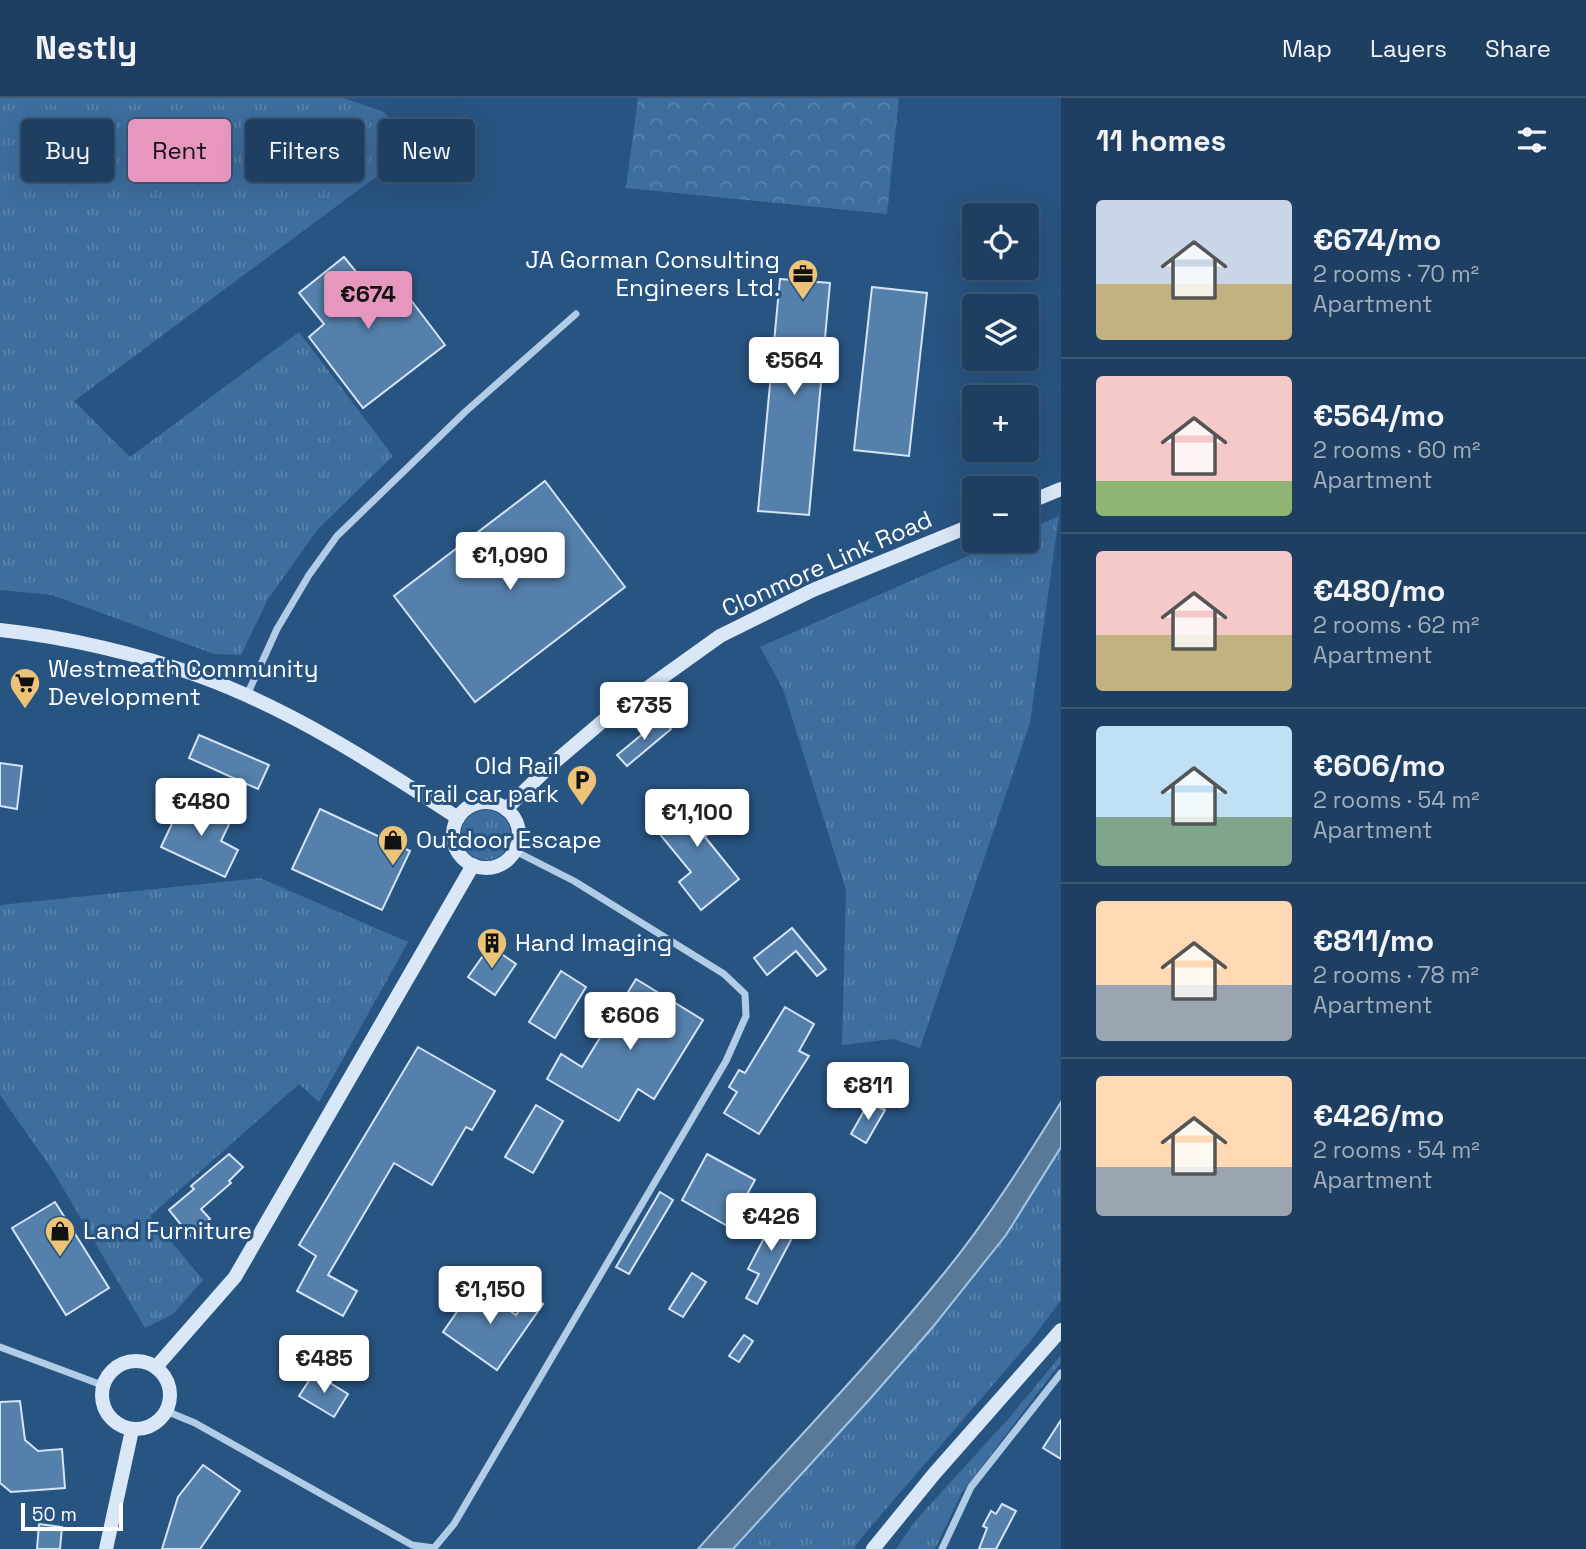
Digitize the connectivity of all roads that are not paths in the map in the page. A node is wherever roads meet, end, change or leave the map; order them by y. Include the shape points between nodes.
1 (576, 314) dead end
2 (1061, 489) edge
3 (1039, 498) edge
4 (962, 529) edge
5 (0, 631) edge
6 (247, 696) junction
7 (506, 808) junction
8 (458, 817) junction
9 (514, 852) junction
10 (473, 865) junction
11 (1061, 1330) edge
12 (0, 1346) edge
13 (156, 1367) junction
14 (1061, 1373) edge
15 (102, 1385) junction
16 (166, 1411) junction
17 (132, 1430) junction
18 (106, 1549) edge
19 (873, 1549) edge
20 (942, 1549) edge

1 - 6 street via 337,536 277,629
2 - 3 main road
4 - 7 main road, Clonmore Link Road via 813,590 720,636 611,714
5 - 6 main road via 97,647 172,666
6 - 8 main road via 322,734
7 - 8 main road via 485,802
7 - 9 main road via 517,824
8 - 10 main road via 453,839 456,850
9 - 10 main road via 491,868
9 - 16 street via 574,881 724,974 745,994 746,1016 726,1061 454,1524 434,1548 412,1545
10 - 13 main road via 235,1277
11 - 19 main road
12 - 15 street
13 - 15 main road via 135,1360 125,1362 115,1367
13 - 16 main road via 168,1382
14 - 20 street via 971,1487
15 - 17 main road via 107,1414 113,1422
16 - 17 main road via 152,1425
17 - 18 main road

